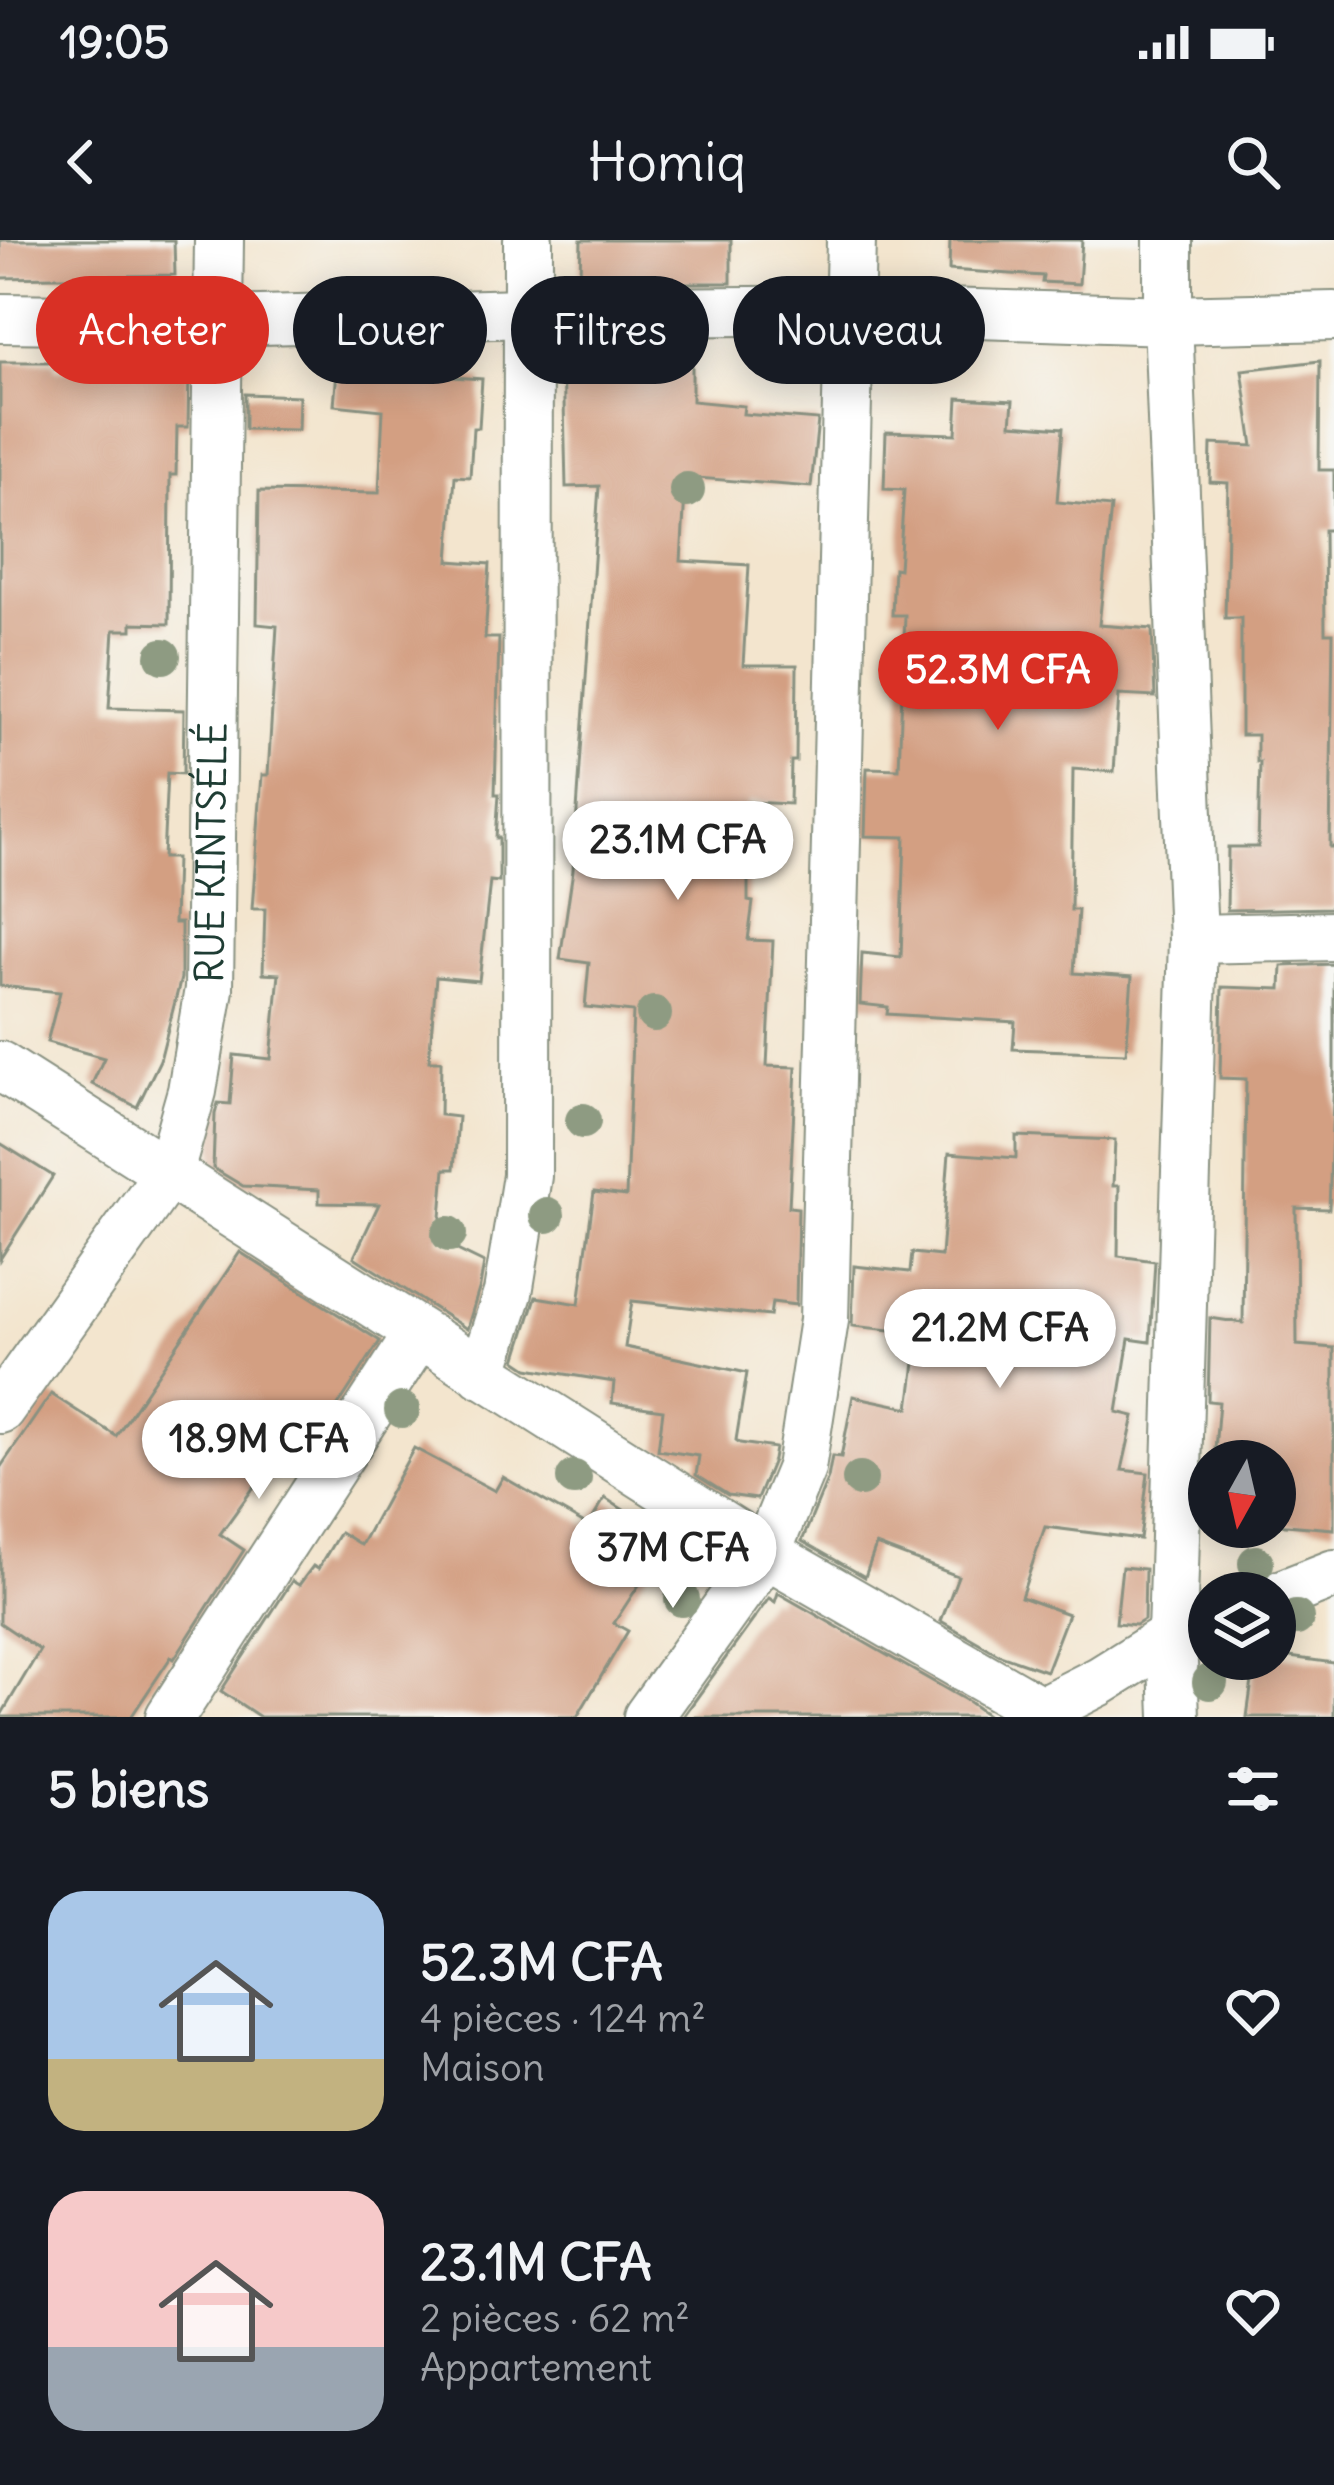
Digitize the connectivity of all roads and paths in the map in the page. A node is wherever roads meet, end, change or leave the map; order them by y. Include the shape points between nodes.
1 (219, 240) edge
2 (528, 240) edge
3 (850, 240) edge
4 (1168, 240) edge
5 (219, 276) edge
6 (528, 276) edge
7 (850, 276) edge
8 (511, 313) edge
9 (985, 314) edge
10 (1334, 316) edge
11 (0, 318) edge
12 (36, 318) edge
13 (269, 320) edge
14 (1168, 320) junction
15 (217, 384) edge
16 (528, 384) edge
17 (848, 384) edge
18 (1334, 936) edge
19 (1193, 939) junction
20 (0, 1066) edge
21 (169, 1172) junction
22 (419, 1333) junction
23 (482, 1374) junction
24 (0, 1409) edge
25 (766, 1553) junction
26 (1191, 1572) edge
27 (1334, 1574) edge
28 (1296, 1589) edge
29 (1188, 1631) edge
30 (1188, 1646) edge
31 (1043, 1715) edge
32 (170, 1717) edge
33 (648, 1717) edge
34 (1175, 1717) edge

1 - 5 street, RUE KINTSÉLÉ
2 - 6 street
3 - 7 street
4 - 14 street
8 - 13 street
9 - 14 street
10 - 14 street
11 - 12 street
14 - 19 street
15 - 21 street, RUE KINTSÉLÉ via 208,989
16 - 23 street via 527,1175 508,1293
17 - 25 street via 824,1320 801,1468
18 - 19 street
19 - 26 street
20 - 21 street
21 - 22 street
21 - 24 street, RUE KINTSÉLÉ
22 - 23 street
22 - 32 street
23 - 25 street
25 - 31 street
25 - 33 street
27 - 28 street
29 - 31 street
30 - 34 street

